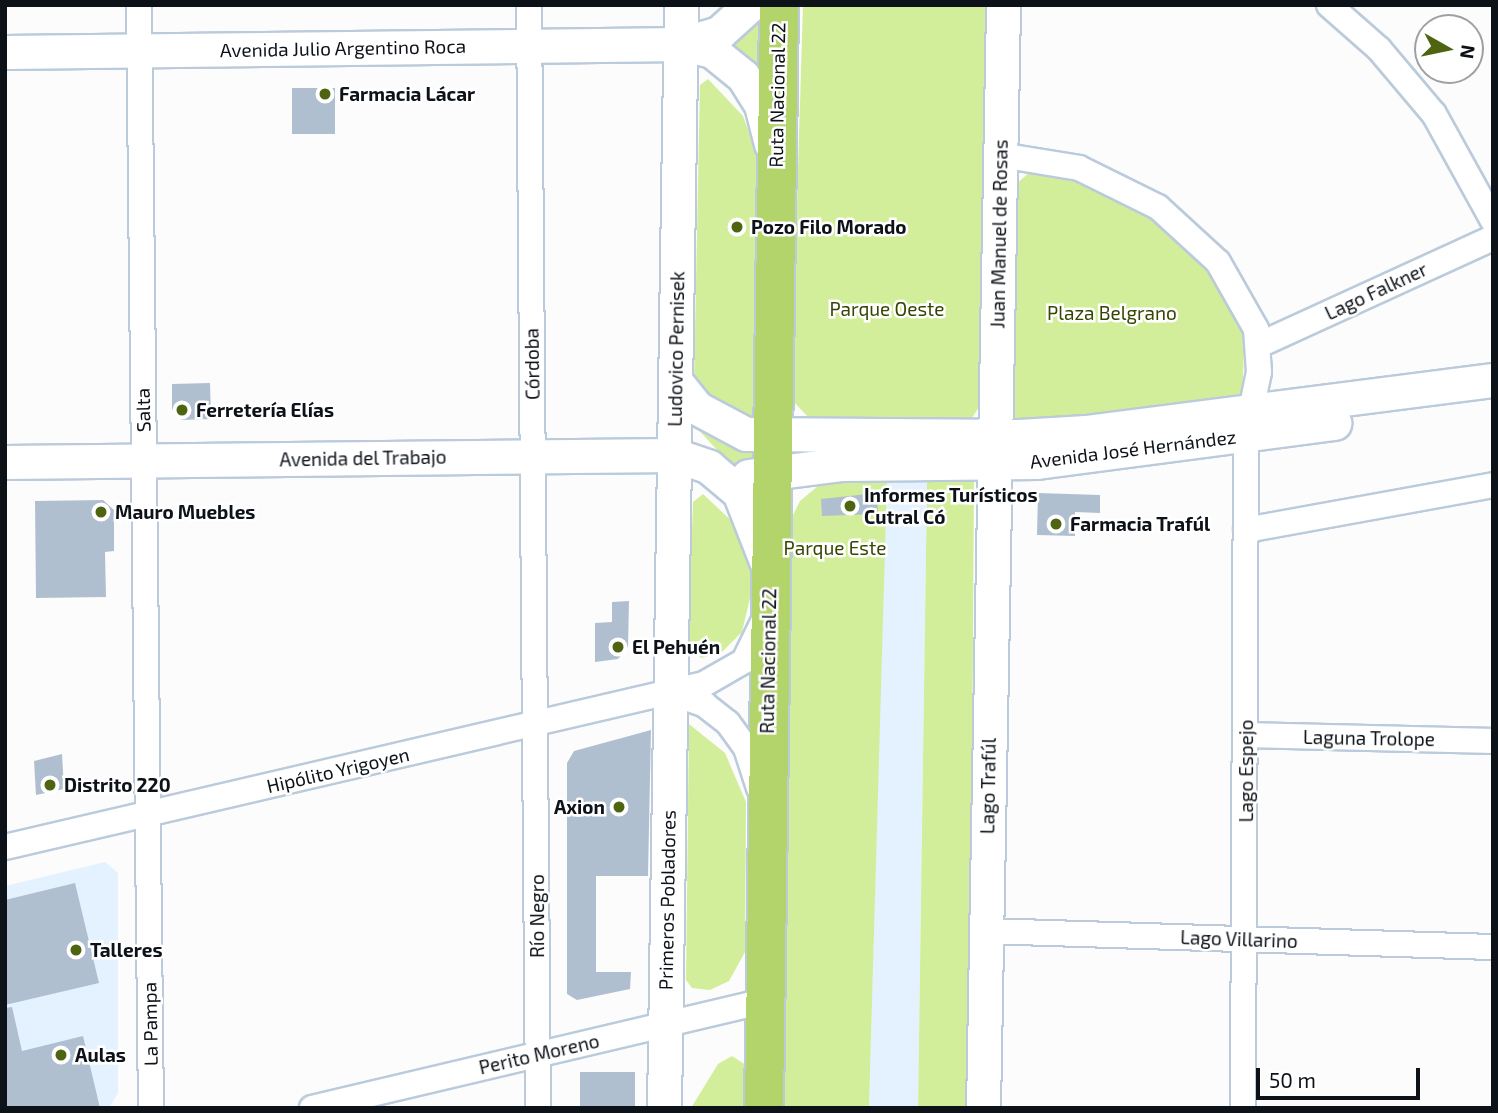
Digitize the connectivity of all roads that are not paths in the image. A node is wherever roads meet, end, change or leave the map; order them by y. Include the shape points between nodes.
1 (139, 5) edge
2 (529, 5) edge
3 (681, 5) edge
4 (750, 5) edge
5 (779, 5) edge
6 (1003, 5) edge
7 (1329, 5) edge
8 (681, 44) junction
9 (529, 46) junction
10 (139, 50) junction
11 (5, 52) edge
12 (1000, 155) junction
13 (776, 163) junction
14 (1493, 221) edge
15 (1493, 238) edge
16 (1259, 345) junction
17 (1493, 380) edge
18 (676, 382) junction
19 (1493, 402) edge
20 (1249, 423) junction
21 (772, 434) junction
22 (995, 449) junction
23 (675, 455) junction
24 (533, 456) junction
25 (143, 461) junction
26 (5, 462) edge
27 (717, 472) junction
28 (771, 473) junction
29 (1493, 485) edge
30 (1246, 530) junction
31 (769, 581) junction
32 (671, 693) junction
33 (536, 724) junction
34 (1246, 735) junction
35 (1493, 741) edge
36 (766, 812) junction
37 (146, 814) junction
38 (5, 847) edge
39 (986, 931) junction
40 (1244, 939) junction
41 (1493, 947) edge
42 (766, 1000) junction
43 (665, 1025) junction
44 (538, 1054) junction
45 (151, 1108) edge
46 (312, 1108) edge
47 (538, 1108) edge
48 (664, 1108) edge
49 (764, 1108) edge
50 (983, 1108) edge
51 (1242, 1108) edge

1 - 10 street, Salta
2 - 9 street, Córdoba
3 - 8 street, Ludovico Pernisek
4 - 8 street, Avenida Julio Argentino Roca via 719,33
5 - 13 highway, Ruta Nacional 22
6 - 12 street, Juan Manuel de Rosas
7 - 14 street via 1379,49 1434,114
8 - 9 street, Avenida Julio Argentino Roca
8 - 13 street, Avenida Julio Argentino Roca via 712,51 743,76 761,105
8 - 18 street, Ludovico Pernisek
9 - 10 street, Avenida Julio Argentino Roca
9 - 24 street, Córdoba
10 - 11 street, Avenida Julio Argentino Roca
10 - 25 street, Salta
12 - 16 street via 1098,175 1171,217 1228,274 1250,314
12 - 22 street, Juan Manuel de Rosas
13 - 21 highway, Ruta Nacional 22
15 - 16 street, Lago Falkner
16 - 20 street, Lago Espejo
17 - 20 street, Avenida José Hernández
18 - 21 street via 697,408 729,429
18 - 23 street, Ludovico Pernisek
19 - 20 street, Avenida José Hernández
20 - 22 street, Avenida José Hernández via 1086,432
20 - 30 street, Lago Espejo
21 - 22 street, Avenida José Hernández
21 - 28 highway, Ruta Nacional 22
22 - 28 street, Avenida José Hernández
22 - 39 street, Lago Trafúl
23 - 24 street, Avenida del Trabajo
23 - 27 street, Avenida del Trabajo
23 - 32 street, Ludovico Pernisek
24 - 25 street, Avenida del Trabajo
24 - 33 street, Córdoba
25 - 26 street, Avenida del Trabajo
25 - 37 street, Salta
27 - 28 street, Avenida del Trabajo
27 - 31 street, Avenida del Trabajo via 750,510
28 - 31 highway, Ruta Nacional 22
29 - 30 street
30 - 34 street, Lago Espejo
31 - 32 street, Hipólito Yrigoyen via 758,639 744,661 722,677
31 - 36 highway, Ruta Nacional 22
32 - 33 street, Hipólito Yrigoyen
32 - 36 street via 705,705 735,730
32 - 43 street, Primeros Pobladores
33 - 37 street, Hipólito Yrigoyen
33 - 44 street, Río Negro
34 - 35 street, Laguna Trolope
34 - 40 street, Lago Espejo
36 - 42 highway, Ruta Nacional 22
37 - 38 street, Hipólito Yrigoyen
37 - 45 street, La Pampa
39 - 40 street, Lago Villarino
39 - 50 street, Lago Trafúl
40 - 41 street, Lago Villarino
40 - 51 street, Lago Espejo
42 - 43 street, Perito Moreno
42 - 49 highway, Ruta Nacional 22
43 - 44 street, Perito Moreno
43 - 48 street, Primeros Pobladores
44 - 46 street, Perito Moreno
44 - 47 street, Río Negro

